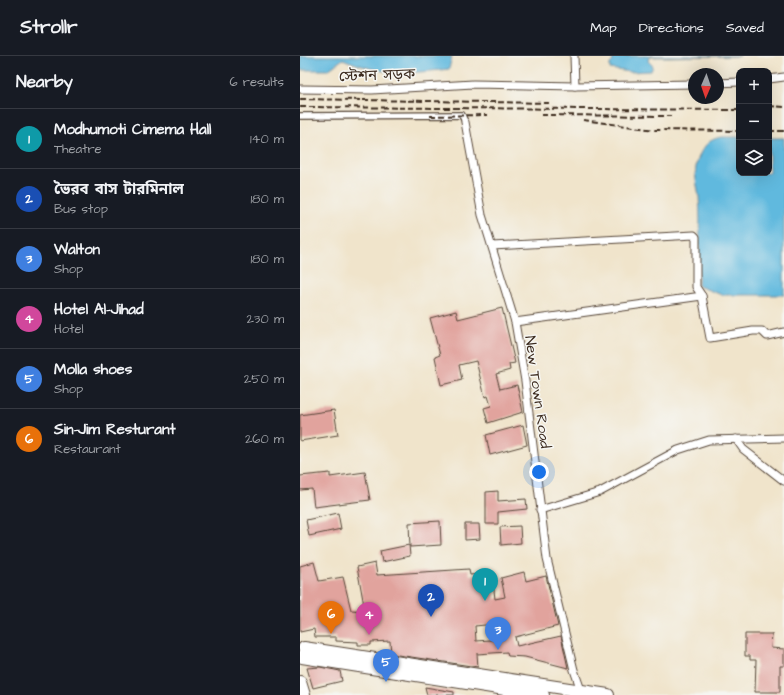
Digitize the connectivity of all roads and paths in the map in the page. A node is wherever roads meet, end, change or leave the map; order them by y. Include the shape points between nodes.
1 (574, 56) edge
2 (784, 77) edge
3 (772, 79) edge
4 (736, 82) edge
5 (724, 83) edge
6 (688, 84) edge
7 (575, 86) junction
8 (300, 89) edge
9 (300, 116) edge
10 (465, 122) joint
11 (492, 246) junction
12 (702, 296) junction
13 (514, 322) junction
14 (784, 332) edge
15 (784, 438) edge
16 (736, 439) junction
17 (784, 481) edge
18 (540, 510) junction
19 (302, 652) edge
20 (582, 693) edge
21 (543, 695) edge
22 (608, 695) edge

1 - 7 street
2 - 3 street
4 - 5 street
6 - 7 street, স্টেশন সড়ক
7 - 8 street, স্টেশন সড়ক via 472,84 372,90
9 - 10 street via 462,115
10 - 11 street, New Town Road via 482,215
11 - 12 street via 694,235 696,284
11 - 13 street, New Town Road
12 - 13 street
12 - 14 street via 710,338 753,331 762,331 767,336
13 - 18 street, New Town Road via 526,381
15 - 16 street
16 - 17 street via 743,449
16 - 18 street via 709,440 678,450 600,492
18 - 20 street, New Town Road via 547,559
19 - 20 highway
19 - 21 highway
20 - 22 highway

